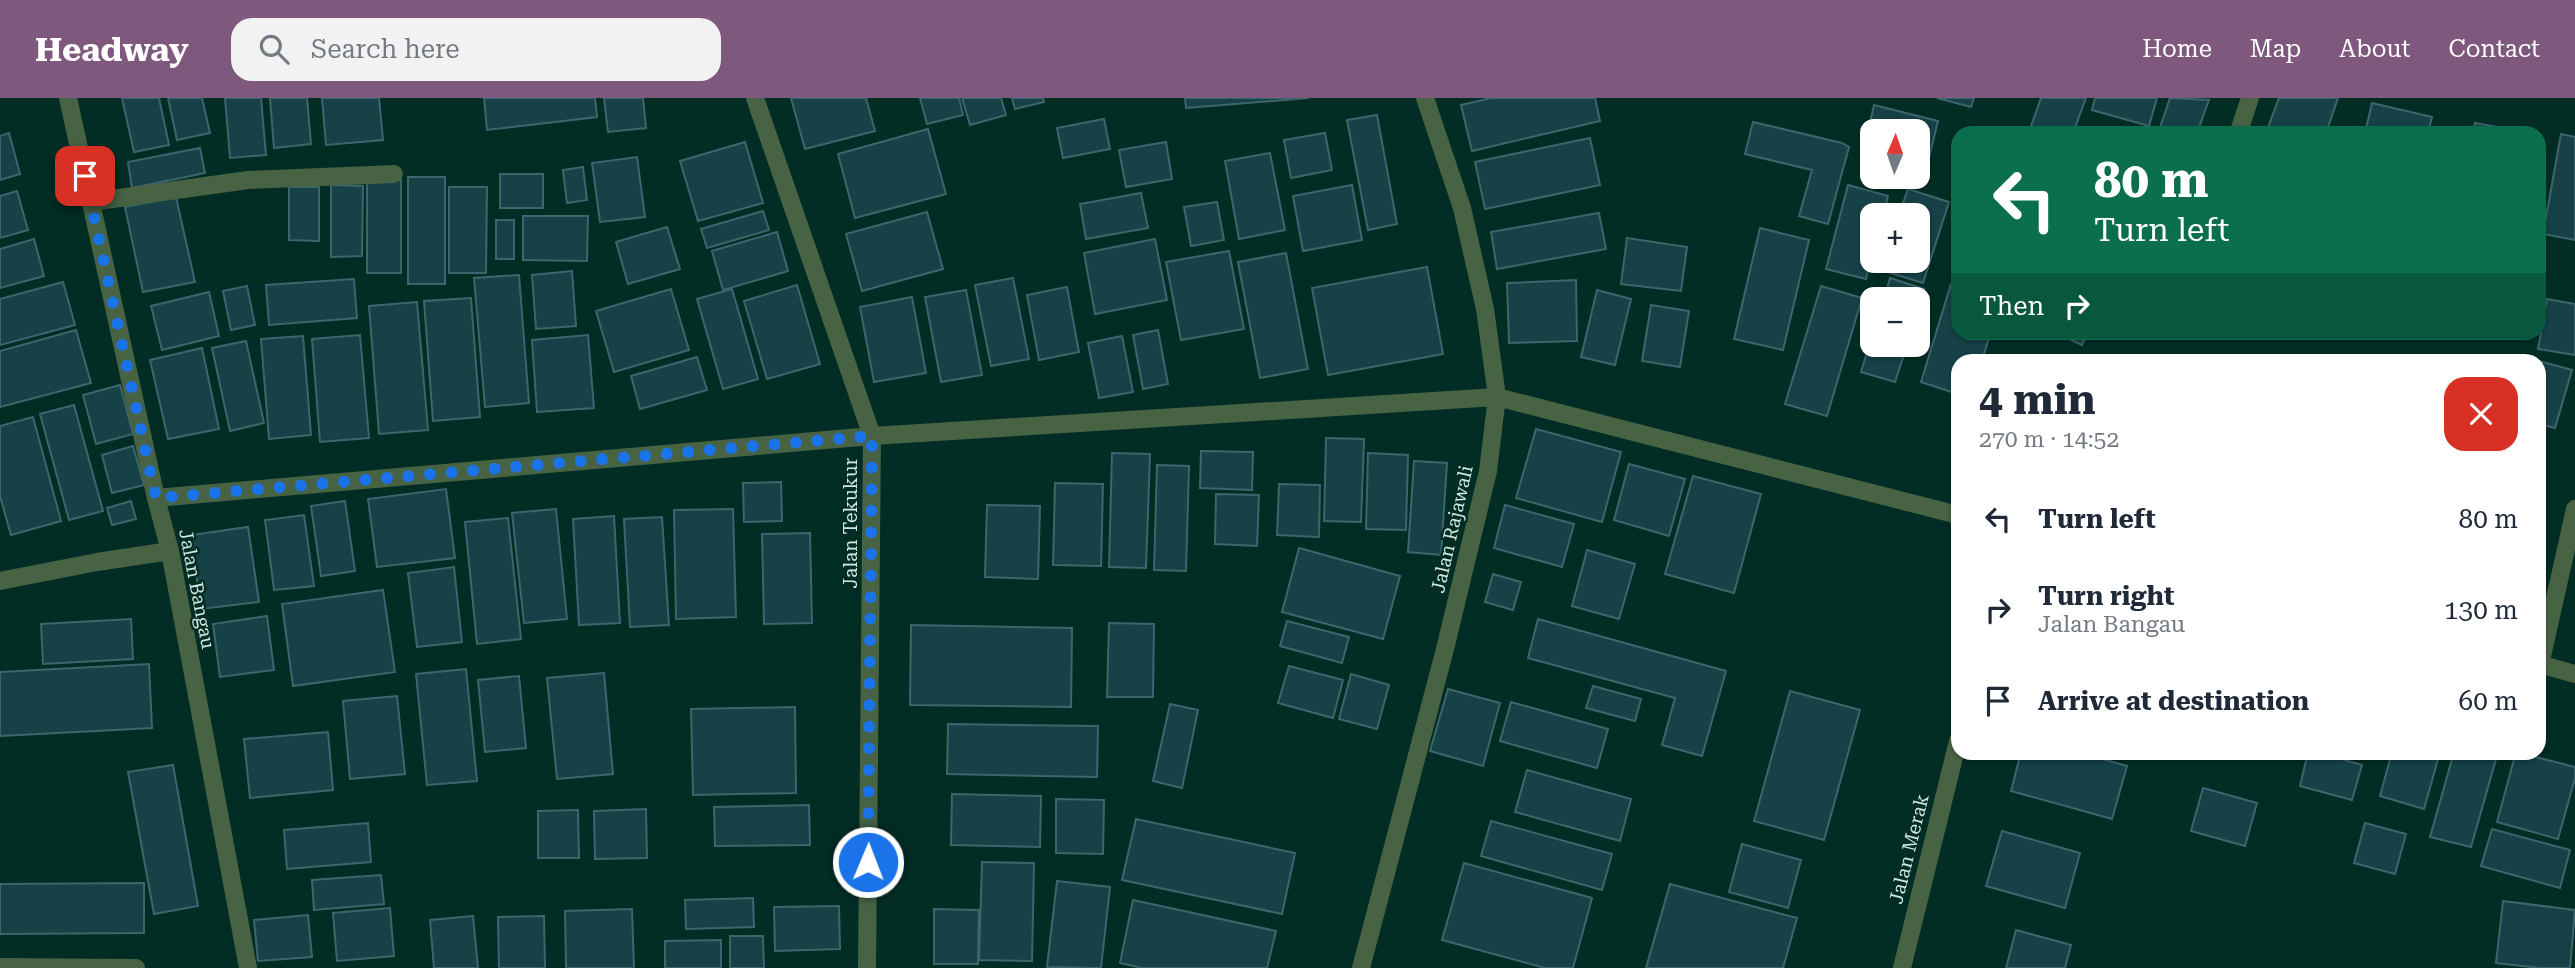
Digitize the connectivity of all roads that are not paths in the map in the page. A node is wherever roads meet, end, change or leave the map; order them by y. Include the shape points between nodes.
1 (68, 98) edge
2 (755, 98) edge
3 (1425, 98) edge
4 (2250, 98) edge
5 (2241, 126) edge
6 (394, 174) dead end
7 (91, 202) junction
8 (1497, 397) junction
9 (872, 436) junction
10 (156, 498) junction
11 (2575, 509) edge
12 (1951, 512) edge
13 (170, 551) junction
14 (0, 581) edge
15 (2546, 637) edge
16 (2546, 666) edge
17 (2575, 674) edge
18 (1953, 760) edge
19 (0, 967) edge
20 (136, 968) edge
21 (247, 968) edge
22 (867, 968) edge
23 (1361, 968) edge
24 (1902, 968) edge

1 - 7 street, Jalan Bangau
2 - 9 street, Jalan Tekukur
3 - 8 street, Jalan Rajawali via 1462,208 1485,309
4 - 5 street
6 - 7 street via 248,180
7 - 10 street, Jalan Bangau
8 - 9 street
8 - 12 street
8 - 23 street, Jalan Rajawali via 1485,483
9 - 10 street
9 - 22 street, Jalan Tekukur
10 - 13 street, Jalan Bangau
11 - 15 street
13 - 14 street
13 - 21 street, Jalan Bangau
16 - 17 street
18 - 24 street, Jalan Merak
19 - 20 street

